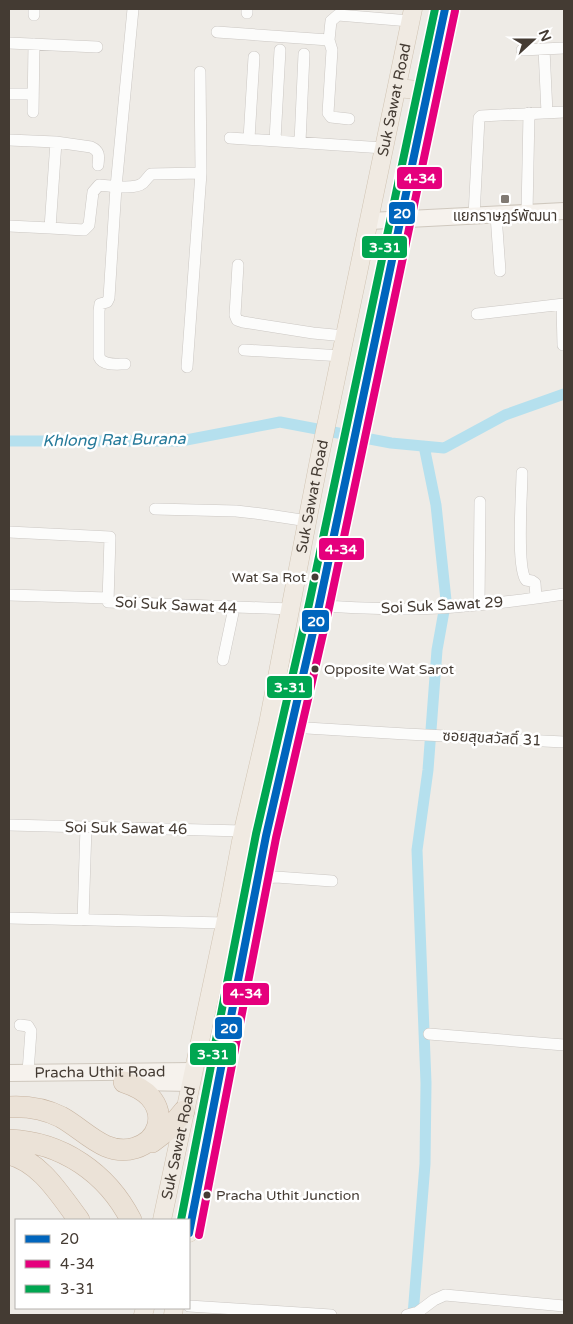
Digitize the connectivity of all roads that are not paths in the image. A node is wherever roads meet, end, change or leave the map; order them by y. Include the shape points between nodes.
1 (133, 9) edge
2 (445, 9) edge
3 (411, 15) edge
4 (217, 32) dead end
5 (329, 40) junction
6 (9, 43) edge
7 (34, 44) junction
8 (97, 47) dead end
9 (564, 48) edge
10 (544, 49) junction
11 (280, 50) dead end
12 (522, 50) dead end
13 (304, 54) dead end
14 (254, 57) dead end
15 (200, 72) dead end
16 (397, 88) junction
17 (428, 91) junction
18 (9, 94) edge
19 (33, 94) junction
20 (33, 112) dead end
21 (564, 112) edge
22 (530, 113) junction
23 (546, 113) junction
24 (349, 119) dead end
25 (230, 138) dead end
26 (249, 139) junction
27 (9, 140) edge
28 (275, 140) junction
29 (56, 142) junction
30 (300, 142) junction
31 (384, 148) junction
32 (98, 165) dead end
33 (200, 173) junction
34 (116, 187) junction
35 (564, 210) edge
36 (528, 214) junction
37 (496, 215) junction
38 (474, 216) junction
39 (400, 220) junction
40 (370, 221) junction
41 (9, 226) edge
42 (50, 228) junction
43 (238, 265) dead end
44 (500, 271) dead end
45 (563, 305) edge
46 (477, 314) dead end
47 (345, 336) junction
48 (563, 345) dead end
49 (244, 350) dead end
50 (342, 356) junction
51 (126, 364) dead end
52 (187, 367) dead end
53 (522, 473) dead end
54 (480, 502) dead end
55 (155, 509) dead end
56 (308, 521) junction
57 (9, 532) edge
58 (564, 594) edge
59 (9, 595) edge
60 (108, 598) junction
61 (536, 598) junction
62 (480, 605) junction
63 (319, 606) junction
64 (234, 608) junction
65 (290, 609) junction
66 (223, 660) dead end
67 (290, 727) junction
68 (564, 742) edge
69 (9, 825) edge
70 (86, 827) junction
71 (243, 831) junction
72 (258, 879) junction
73 (332, 881) dead end
74 (9, 918) edge
75 (83, 920) junction
76 (225, 923) junction
77 (20, 1025) dead end
78 (430, 1034) dead end
79 (564, 1045) edge
80 (28, 1072) junction
81 (9, 1073) edge
82 (192, 1077) junction
83 (219, 1079) junction
84 (124, 1082) junction
85 (9, 1083) edge
86 (9, 1107) edge
87 (184, 1111) junction
88 (9, 1140) edge
89 (140, 1146) junction
90 (9, 1154) edge
91 (77, 1219) edge
92 (130, 1219) edge
93 (162, 1219) edge
94 (190, 1228) edge
95 (190, 1306) edge
96 (564, 1306) edge
97 (412, 1314) edge
98 (331, 1315) edge

1 - 34 street
2 - 17 main road, Suk Sawat Road
3 - 5 street via 338,15 331,21
3 - 16 main road, Suk Sawat Road
4 - 5 street
5 - 24 street via 332,50 328,113 331,117
6 - 7 street
7 - 8 street
7 - 19 street
9 - 10 street
10 - 12 street
10 - 23 street
11 - 28 street
13 - 30 street
14 - 26 street
15 - 33 street
16 - 17 main road
16 - 31 main road, Suk Sawat Road
17 - 39 main road, Suk Sawat Road
18 - 19 street
19 - 20 street
21 - 23 street
22 - 23 street
22 - 36 street
22 - 38 street via 483,115 479,118
25 - 26 street
26 - 28 street
27 - 29 street
28 - 30 street
29 - 32 street via 96,149
29 - 42 street
30 - 31 street
31 - 40 main road, Suk Sawat Road
33 - 34 street via 151,174 142,184
33 - 52 street
34 - 42 street via 96,187 89,225 84,230
34 - 51 street via 109,298 100,304 99,311 99,357 105,363
35 - 36 main road
36 - 37 main road
37 - 38 main road
37 - 44 street
38 - 39 main road
39 - 40 main road
39 - 63 main road, Suk Sawat Road
40 - 47 main road, Suk Sawat Road
41 - 42 street
43 - 47 street via 237,320
45 - 46 street
45 - 48 street
47 - 50 main road, Suk Sawat Road
49 - 50 street
50 - 56 main road, Suk Sawat Road
53 - 61 street via 522,572 526,580 535,583
54 - 62 street
55 - 56 street via 236,511
56 - 65 main road, Suk Sawat Road
57 - 60 street, Soi Suk Sawat 44 via 110,537
58 - 61 street, Soi Suk Sawat 29
59 - 60 street
60 - 64 street, Soi Suk Sawat 44 via 108,602
61 - 62 street, Soi Suk Sawat 29
62 - 63 street, Soi Suk Sawat 29 via 404,609
63 - 67 main road, Suk Sawat Road
64 - 65 street, Soi Suk Sawat 44
64 - 66 street
65 - 71 main road, Suk Sawat Road
67 - 68 street, ซอยสุขสวัสดิ์ 31
67 - 72 main road, Suk Sawat Road
69 - 70 street, Soi Suk Sawat 46
70 - 71 street, Soi Suk Sawat 46
70 - 75 street
71 - 76 main road, Suk Sawat Road
72 - 73 street
72 - 83 main road, Suk Sawat Road
74 - 75 street
75 - 76 street
76 - 82 main road, Suk Sawat Road
77 - 80 street via 28,1026 31,1031
78 - 79 street
80 - 81 main road, Pracha Uthit Road
80 - 82 main road, Pracha Uthit Road
82 - 83 main road
82 - 84 main road, Pracha Uthit Road
82 - 87 main road, Suk Sawat Road
83 - 94 main road, Suk Sawat Road
84 - 85 main road, Pracha Uthit Road
84 - 89 highway via 145,1092 154,1102 159,1117 157,1132
86 - 89 highway via 54,1114 109,1148 122,1150
87 - 89 highway via 162,1136
87 - 93 main road, Suk Sawat Road
88 - 92 highway via 51,1148 85,1165 107,1184
90 - 91 highway via 22,1158 37,1169
95 - 98 street
96 - 97 street via 445,1295

